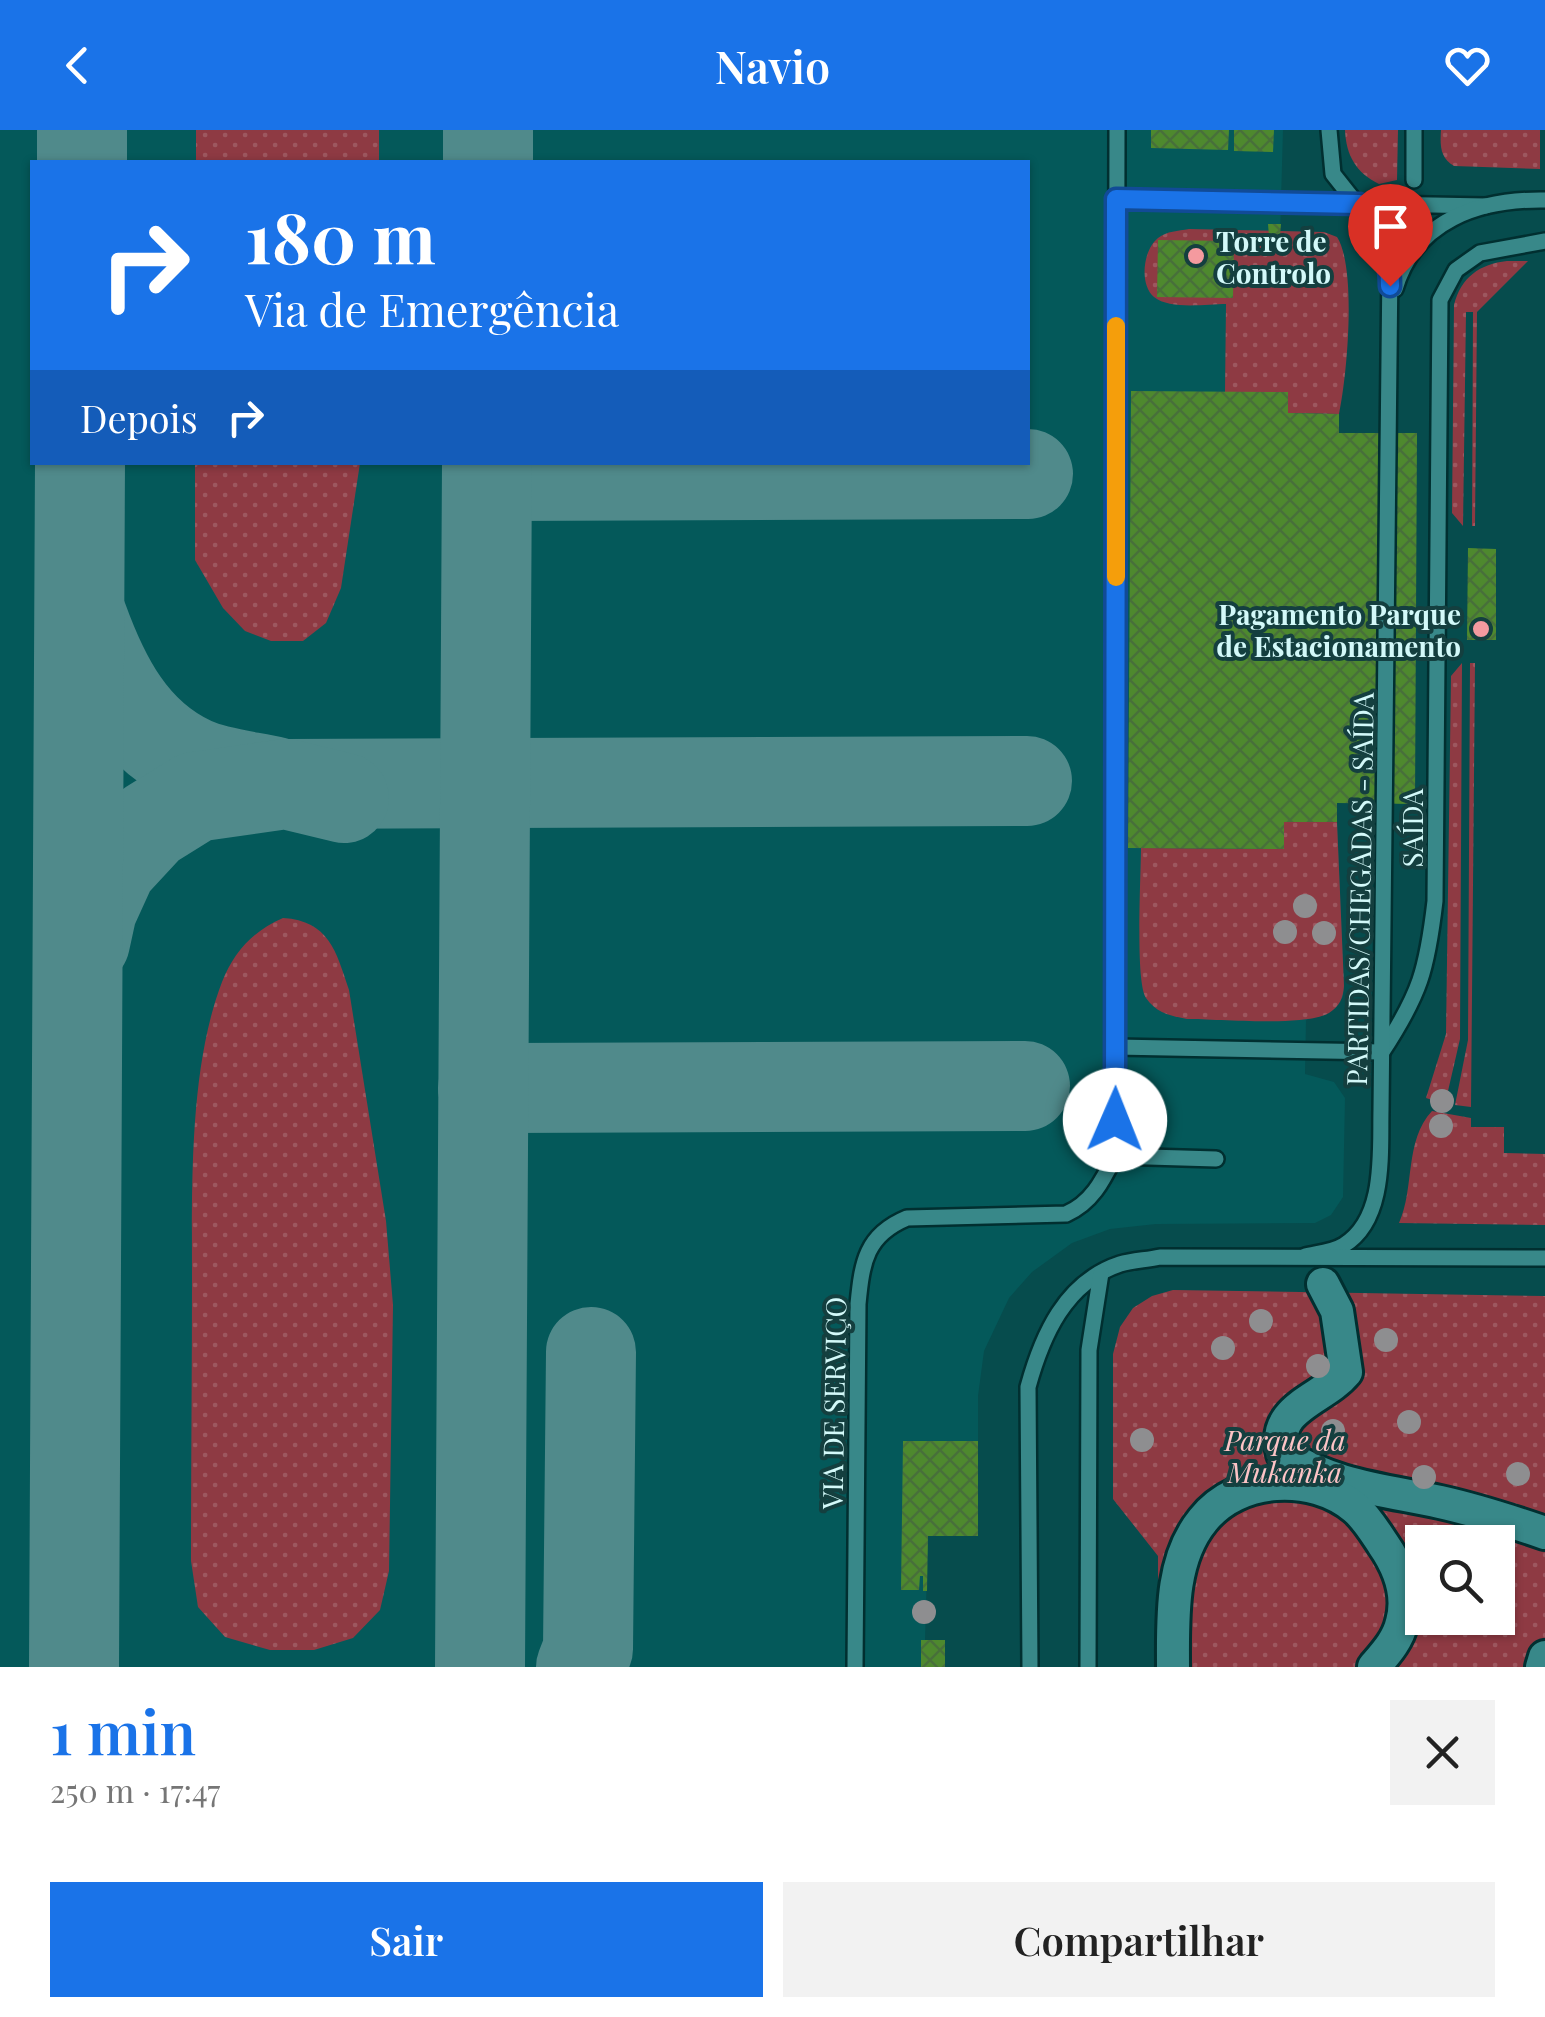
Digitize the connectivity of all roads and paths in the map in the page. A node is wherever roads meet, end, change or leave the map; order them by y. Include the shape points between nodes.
1 (1117, 130) edge
2 (1330, 130) edge
3 (1414, 130) edge
4 (1414, 180) dead end
5 (1116, 199) junction
6 (1545, 200) edge
7 (1359, 204) junction
8 (1486, 206) junction
9 (1545, 241) edge
10 (1390, 308) junction
11 (1116, 1048) junction
12 (1382, 1052) junction
13 (1114, 1156) junction
14 (1216, 1159) dead end
15 (1545, 1258) edge
16 (1314, 1270) junction
17 (1101, 1273) junction
18 (1545, 1534) edge
19 (1545, 1657) edge
20 (855, 1667) edge
21 (1030, 1667) edge
22 (1088, 1667) edge
23 (1173, 1667) edge
24 (1374, 1667) edge
25 (1542, 1667) edge

1 - 5 lane
2 - 7 lane, PARTIDAS/CHEGADAS - SAÍDA via 1334,174
3 - 4 lane
5 - 7 lane
5 - 11 lane
6 - 8 lane, PARTIDAS/CHEGADAS - SAÍDA
7 - 8 lane
7 - 10 lane, PARTIDAS/CHEGADAS - SAÍDA via 1380,232 1390,264
8 - 10 lane, PARTIDAS/CHEGADAS - SAÍDA via 1422,239 1402,265
9 - 12 lane, SAÍDA via 1480,253 1456,270 1440,300 1435,902 1428,960 1412,1008
10 - 12 lane, PARTIDAS/CHEGADAS - SAÍDA
11 - 12 lane
11 - 13 lane
12 - 16 lane, PARTIDAS/CHEGADAS - SAÍDA via 1380,1169 1369,1217
13 - 14 lane
13 - 20 lane, VIA DE SERVIÇO via 1097,1189 1066,1214 907,1218 886,1226 870,1247 858,1304
15 - 16 lane
16 - 17 lane via 1160,1257
16 - 18 street via 1337,1311 1346,1372 1288,1417 1281,1429 1283,1454 1351,1485 1460,1506
17 - 21 lane via 1065,1302 1040,1342 1028,1386
17 - 22 lane via 1089,1350
19 - 25 street
23 - 24 street via 1175,1592 1202,1520 1238,1494 1282,1484 1310,1486 1356,1508 1400,1572 1403,1620

